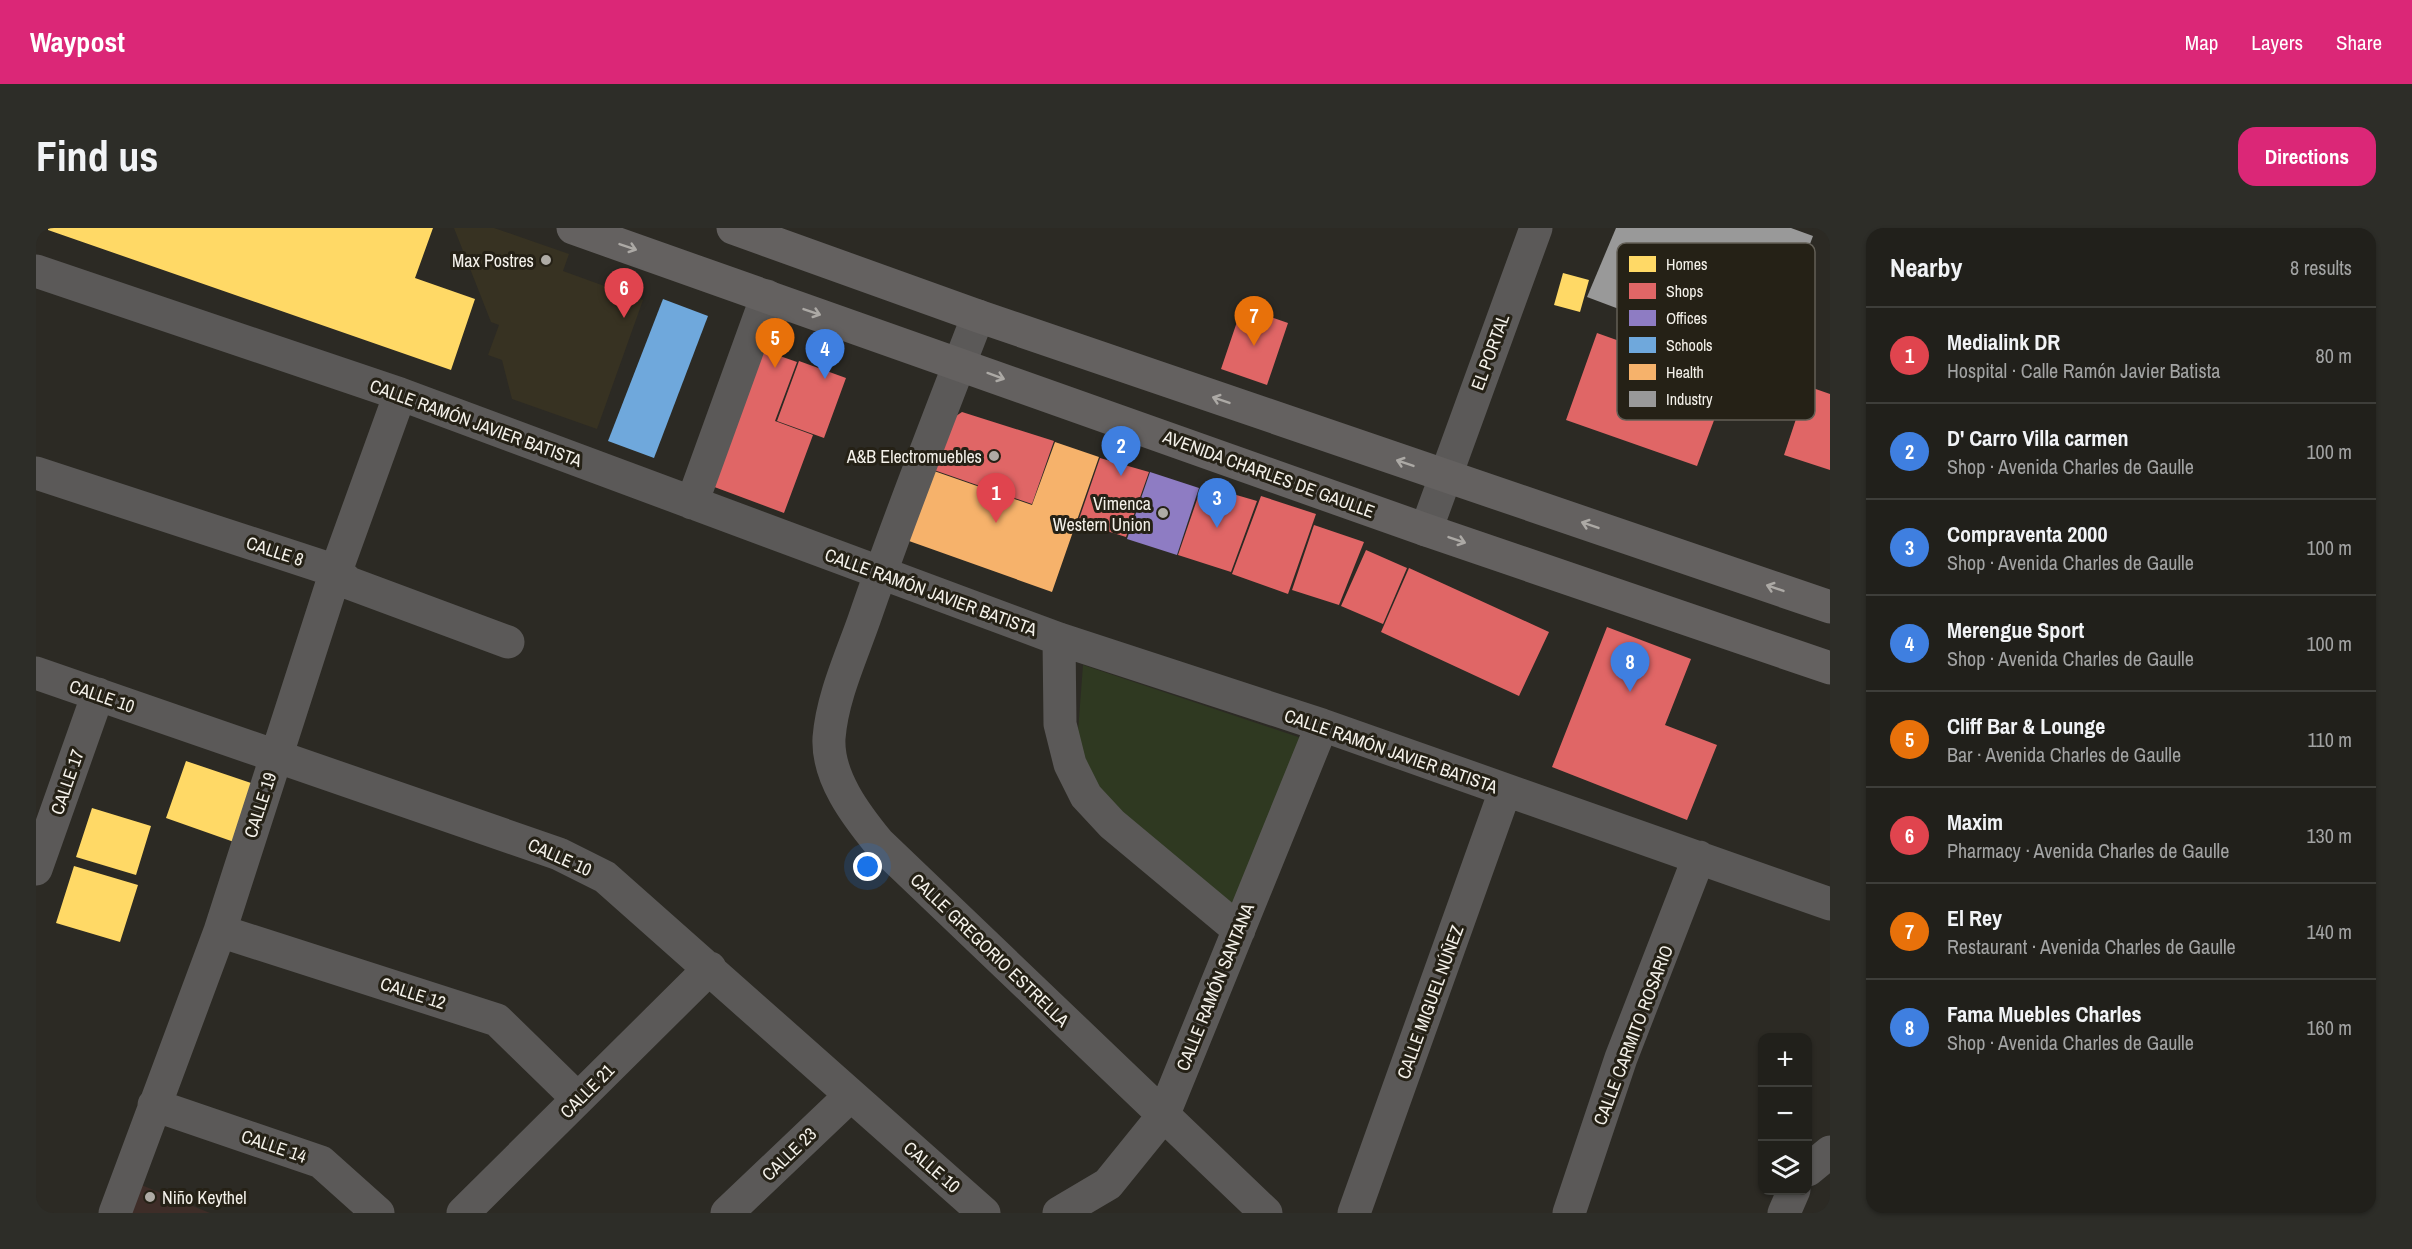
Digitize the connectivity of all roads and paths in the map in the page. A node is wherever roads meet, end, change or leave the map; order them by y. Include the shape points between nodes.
1 (573, 228) edge
2 (733, 228) edge
3 (1536, 228) edge
4 (38, 280) edge
5 (767, 297) junction
6 (978, 316) junction
7 (960, 363) junction
8 (400, 394) junction
9 (36, 473) edge
10 (1444, 476) junction
11 (692, 503) junction
12 (1426, 530) junction
13 (336, 571) junction
14 (879, 574) junction
15 (1830, 607) edge
16 (1059, 639) junction
17 (508, 642) dead end
18 (1830, 668) edge
19 (36, 673) edge
20 (98, 694) junction
21 (1322, 725) junction
22 (276, 754) junction
23 (1505, 791) junction
24 (1699, 857) junction
25 (36, 869) edge
26 (1830, 904) edge
27 (1239, 930) junction
28 (220, 931) junction
29 (710, 968) junction
30 (850, 1096) junction
31 (578, 1099) junction
32 (154, 1105) junction
33 (1163, 1116) junction
34 (1830, 1152) edge
35 (1812, 1167) edge
36 (1792, 1195) edge
37 (115, 1213) edge
38 (378, 1213) edge
39 (463, 1213) edge
40 (727, 1213) edge
41 (984, 1213) edge
42 (1059, 1213) edge
43 (1266, 1213) edge
44 (1354, 1213) edge
45 (1569, 1213) edge
46 (1784, 1213) edge

1 -> 5 main road, AVENIDA CHARLES DE GAULLE
2 - 6 main road
3 - 10 street, EL PORTAL
4 - 8 street, CALLE RAMÓN JAVIER BATISTA
5 -> 7 main road, AVENIDA CHARLES DE GAULLE
5 - 11 street
6 - 7 street, CALLE GREGORIO ESTRELLA
10 -> 6 main road
7 -> 12 main road, AVENIDA CHARLES DE GAULLE
7 - 14 street, CALLE GREGORIO ESTRELLA
8 - 11 street, CALLE RAMÓN JAVIER BATISTA
8 - 13 street, CALLE 19
9 - 13 street, CALLE 8
10 - 12 street, EL PORTAL
15 -> 10 main road
11 - 14 street, CALLE RAMÓN JAVIER BATISTA
12 -> 18 main road, AVENIDA CHARLES DE GAULLE
13 - 17 street, CALLE 8 via 349,583
13 - 22 street, CALLE 19
14 - 16 street, CALLE RAMÓN JAVIER BATISTA
14 - 33 street, CALLE GREGORIO ESTRELLA via 837,697 829,739 833,767 855,813 879,843
16 - 21 street, CALLE RAMÓN JAVIER BATISTA
16 - 27 street via 1060,724 1070,764 1086,796 1112,824
19 - 20 street, CALLE 10
20 - 22 street, CALLE 10
20 - 25 street, CALLE 17
21 - 23 street, CALLE RAMÓN JAVIER BATISTA
21 - 27 street, CALLE RAMÓN SANTANA
22 - 28 street, CALLE 19
22 - 29 street, CALLE 10 via 559,854 605,877
23 - 24 street, CALLE RAMÓN JAVIER BATISTA
23 - 44 street, CALLE MIGUEL NÚÑEZ
24 - 26 street, CALLE RAMÓN JAVIER BATISTA
24 - 45 street, CALLE CARMITO ROSARIO via 1621,1058
27 - 33 street, CALLE RAMÓN SANTANA
28 - 31 street, CALLE 12 via 497,1020
28 - 32 street, CALLE 19
29 - 30 street, CALLE 10
29 - 31 street, CALLE 21
30 - 40 street, CALLE 23
30 - 41 street, CALLE 10
31 - 39 street, CALLE 21
32 - 37 street, CALLE 19
32 - 38 street, CALLE 14 via 321,1162
33 - 42 street, CALLE RAMÓN SANTANA via 1108,1184
33 - 43 street, CALLE GREGORIO ESTRELLA
34 - 35 street
36 - 46 street

